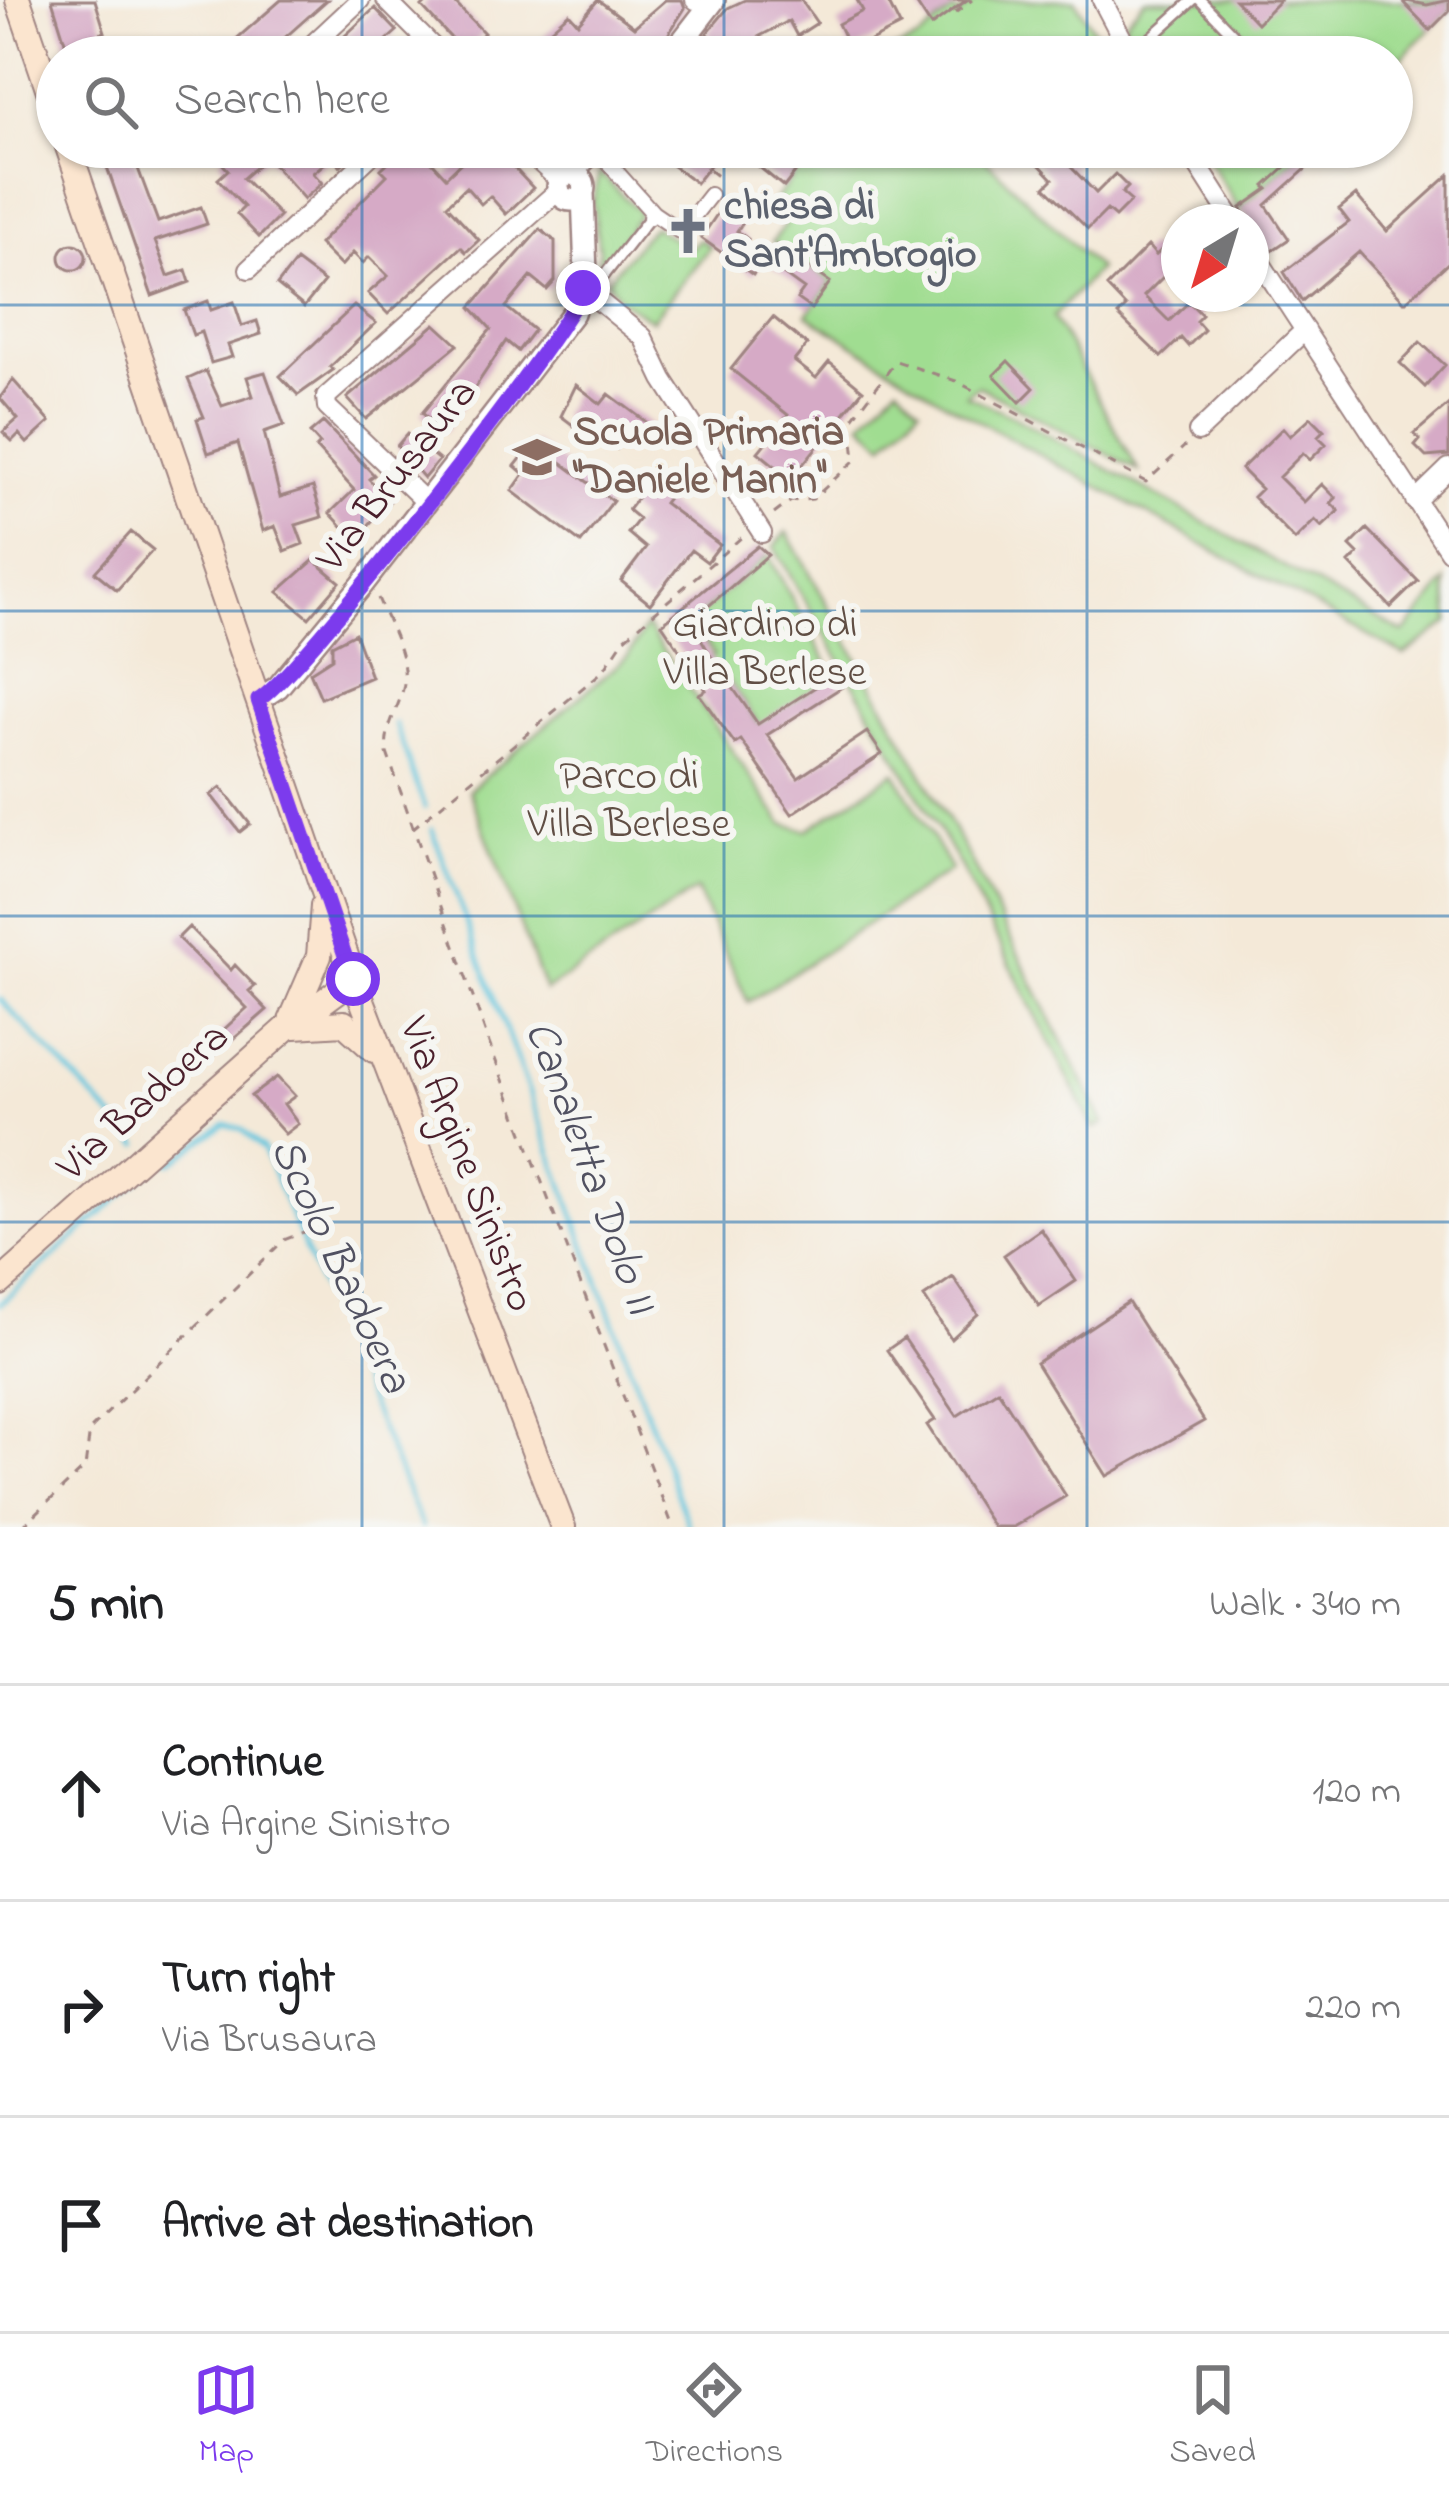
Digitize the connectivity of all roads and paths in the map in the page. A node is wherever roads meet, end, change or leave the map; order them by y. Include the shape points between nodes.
1 (18, 0) edge
2 (360, 0) edge
3 (386, 0) edge
4 (972, 0) edge
5 (1102, 0) edge
6 (1197, 0) edge
7 (708, 2) edge
8 (955, 13) dead end
9 (691, 32) junction
10 (321, 36) edge
11 (422, 36) edge
12 (688, 36) edge
13 (696, 36) edge
14 (1121, 36) edge
15 (1155, 36) edge
16 (1234, 36) edge
17 (36, 53) edge
18 (75, 168) edge
19 (357, 168) edge
20 (548, 168) edge
21 (585, 168) edge
22 (612, 168) edge
23 (1199, 168) edge
24 (709, 170) dead end
25 (722, 180) dead end
26 (570, 186) junction
27 (710, 195) dead end
28 (1222, 204) edge
29 (651, 215) junction
30 (249, 269) dead end
31 (1269, 275) edge
32 (593, 282) junction
33 (1305, 330) junction
34 (1198, 432) joint
35 (1449, 468) edge
36 (1415, 501) junction
37 (426, 502) junction
38 (760, 529) junction
39 (1449, 551) edge
40 (362, 585) junction
41 (258, 700) junction
42 (412, 829) junction
43 (324, 890) junction
44 (353, 979) junction
45 (287, 1028) junction
46 (387, 1067) junction
47 (310, 1229) dead end
48 (0, 1283) edge
49 (22, 1527) edge
50 (563, 1527) edge
51 (673, 1527) edge

1 - 17 main road
2 - 10 street
3 - 11 street
4 - 8 path
5 - 14 street
6 - 15 lane
6 - 16 lane
7 - 9 street
9 - 12 street
9 - 13 lane
18 - 41 main road, Via Argine Sinistro
19 - 30 street
20 - 26 street
21 - 26 street
22 - 29 street
23 - 28 street
24 - 25 path
26 - 32 street
26 - 37 street via 326,397 377,460
27 - 29 street via 681,232
29 - 32 lane
31 - 33 street
32 - 37 street, Via Brusaura
32 - 38 street via 643,337
33 - 34 street
33 - 36 street
34 - 38 path via 1146,482 956,381 896,361 851,421 855,460 813,499 791,501
35 - 36 street
36 - 39 street
37 - 40 street, Via Brusaura
38 - 42 path
40 - 41 street, Via Brusaura
40 - 42 path via 378,598 404,668 386,742
41 - 43 main road, Via Argine Sinistro
42 - 51 path
43 - 44 main road, Via Argine Sinistro
43 - 45 main road, Via Badoera via 319,956
44 - 45 main road, Via Badoera
44 - 46 main road, Via Argine Sinistro
45 - 46 main road, Via Badoera via 344,1023
45 - 48 main road, Via Badoera
46 - 50 main road, Via Argine Sinistro
47 - 49 path via 287,1239 89,1430 85,1467

